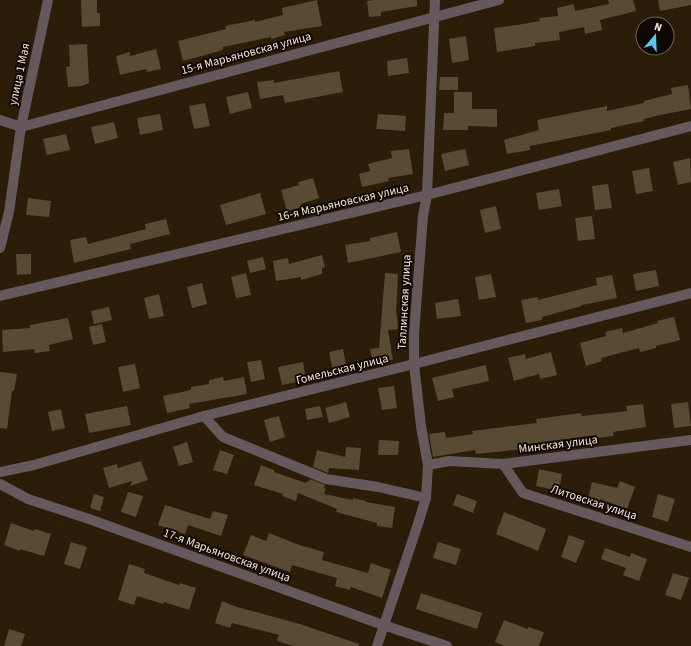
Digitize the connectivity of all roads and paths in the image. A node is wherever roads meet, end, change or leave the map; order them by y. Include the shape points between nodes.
1 (48, 0) edge
2 (435, 0) edge
3 (499, 0) edge
4 (434, 16) junction
5 (0, 120) edge
6 (691, 126) edge
7 (21, 127) junction
8 (427, 195) junction
9 (0, 248) edge
10 (691, 293) edge
11 (0, 296) edge
12 (414, 364) junction
13 (204, 416) junction
14 (691, 440) edge
15 (503, 464) junction
16 (428, 465) junction
17 (0, 472) edge
18 (0, 484) edge
19 (426, 498) junction
20 (691, 547) edge
21 (384, 625) junction
22 (377, 646) edge
23 (447, 646) edge

1 - 7 street, улица 1 Мая
2 - 4 street, Таллинская улица
3 - 4 street, 15-я Марьяновская улица
4 - 7 street, 15-я Марьяновская улица
4 - 8 street, Таллинская улица
5 - 7 street
6 - 8 street, 16-я Марьяновская улица
7 - 9 street, улица 1 Мая via 9,212
8 - 11 street, 16-я Марьяновская улица
8 - 12 street, Таллинская улица via 423,216
10 - 12 street, Гомельская улица
12 - 13 street, Гомельская улица
12 - 16 street, Таллинская улица
13 - 17 street, Гомельская улица via 34,465
13 - 19 street via 223,437 326,479
14 - 15 street, Минская улица
15 - 16 street, Минская улица via 449,461
15 - 20 street, Литовская улица via 523,493
16 - 19 street, Таллинская улица
18 - 21 street, 17-я Марьяновская улица via 28,499
19 - 21 street, Таллинская улица
21 - 22 street, Таллинская улица
21 - 23 street, 17-я Марьяновская улица

